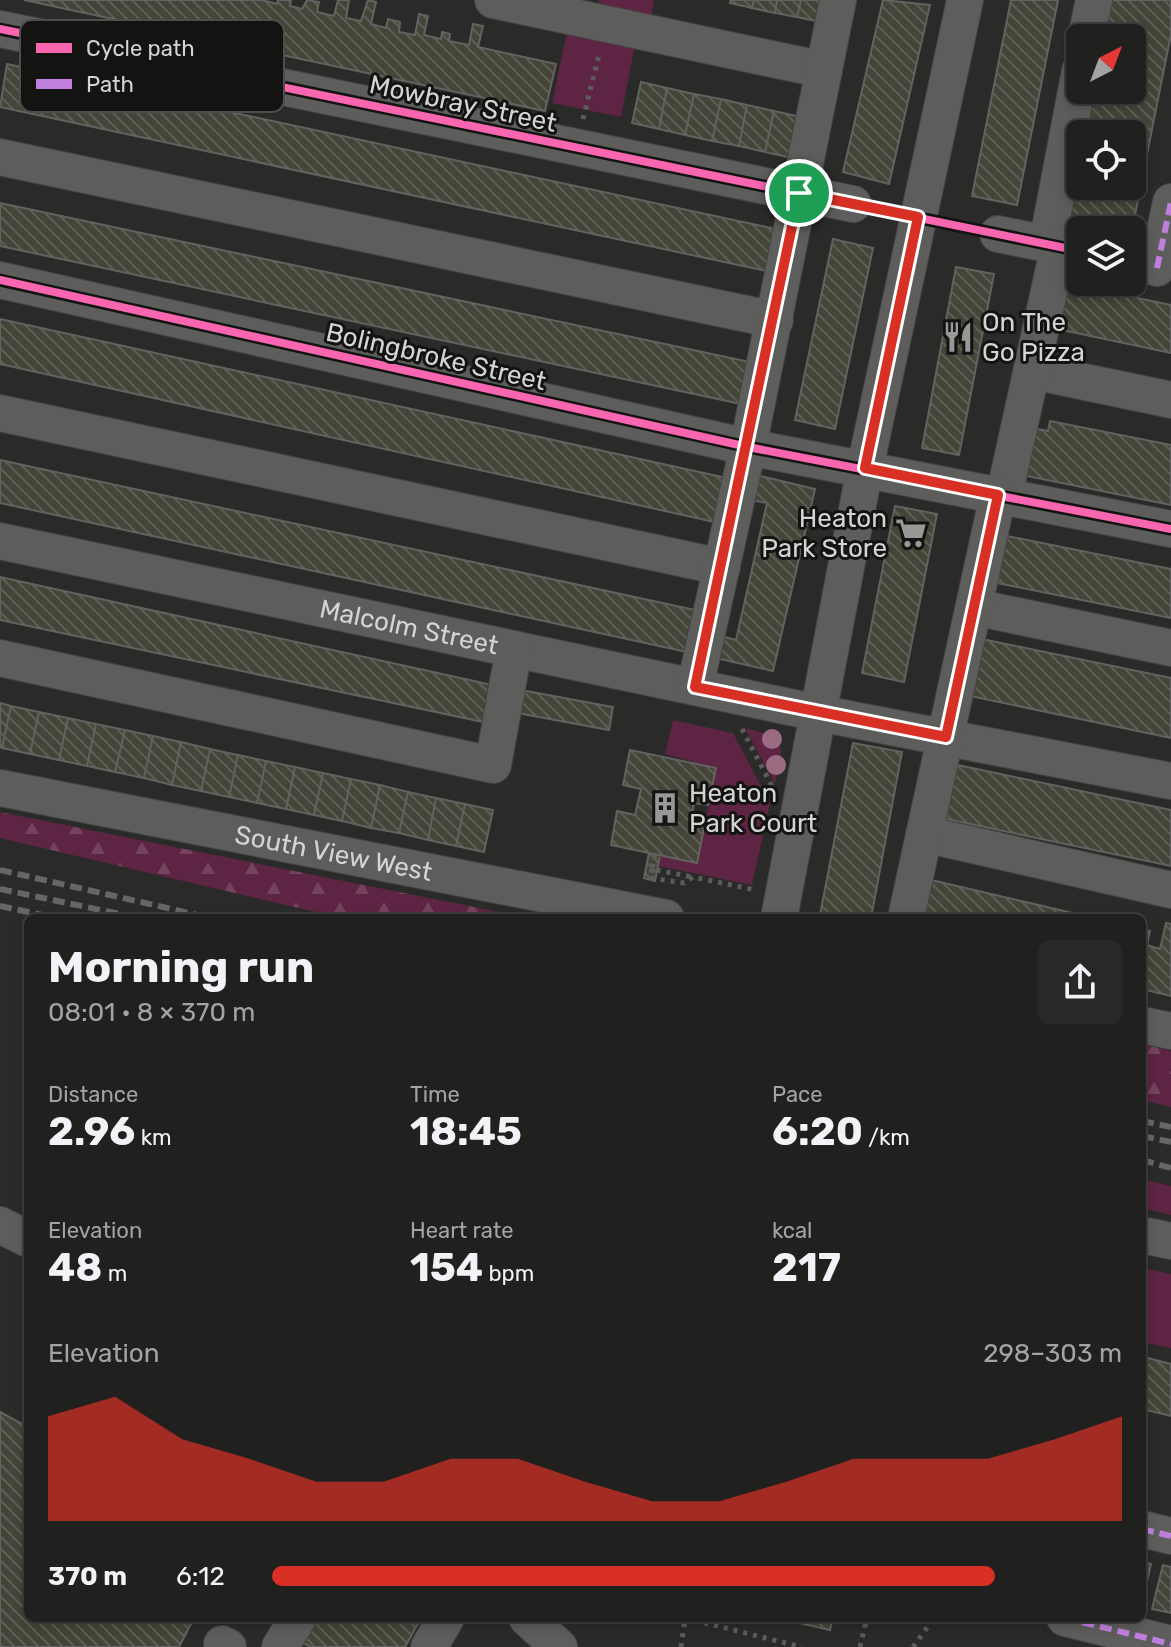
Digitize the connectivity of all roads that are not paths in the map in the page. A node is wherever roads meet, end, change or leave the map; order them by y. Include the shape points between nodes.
1 (493, 0) edge
2 (838, 0) edge
3 (965, 0) edge
4 (1094, 0) edge
5 (1089, 24) edge
6 (0, 29) edge
7 (20, 33) edge
8 (824, 70) junction
9 (284, 87) edge
10 (1077, 104) edge
11 (0, 157) edge
12 (799, 193) junction
13 (1171, 202) edge
14 (853, 204) dead end
15 (998, 234) dead end
16 (1062, 247) edge
17 (1153, 267) edge
18 (0, 280) edge
19 (775, 320) junction
20 (1032, 371) junction
21 (1171, 400) edge
22 (0, 413) edge
23 (748, 447) junction
24 (865, 468) junction
25 (1001, 495) junction
26 (1171, 529) edge
27 (0, 541) edge
28 (722, 567) junction
29 (974, 607) junction
30 (1171, 648) edge
31 (514, 649) junction
32 (0, 658) edge
33 (709, 690) junction
34 (818, 713) junction
35 (946, 737) junction
36 (1171, 781) edge
37 (0, 788) edge
38 (924, 834) junction
39 (1171, 890) edge
40 (781, 907) edge
41 (646, 914) edge
42 (907, 914) edge
43 (1146, 1026) edge
44 (1171, 1031) edge
45 (0, 1225) edge
46 (1146, 1236) edge
47 (24, 1237) edge
48 (1171, 1241) edge
49 (1146, 1530) edge
50 (1171, 1536) edge
51 (296, 1622) edge
52 (444, 1622) edge
53 (531, 1622) edge
54 (1081, 1622) edge
55 (1171, 1644) edge
56 (280, 1647) edge
57 (429, 1647) edge
58 (559, 1647) edge

1 - 8 street
2 - 8 street
3 - 24 street
4 - 5 street
6 - 7 street, Mowbray Street
8 - 12 street
9 - 12 street, Mowbray Street
10 - 16 street
11 - 19 street
12 - 14 street, Mowbray Street
12 - 19 street
13 - 17 street
15 - 16 street
16 - 20 street
18 - 23 street, Bolingbroke Street
19 - 23 street
20 - 21 street
20 - 25 street
22 - 28 street
23 - 24 street, Bolingbroke Street
23 - 28 street
24 - 25 street, Bolingbroke Street
24 - 34 street
25 - 26 street, Bolingbroke Street
25 - 29 street
27 - 31 street, Malcolm Street
28 - 33 street
29 - 30 street
29 - 35 street
31 - 32 street via 493,765
31 - 33 street, Malcolm Street
33 - 34 street, Malcolm Street
34 - 35 street, Malcolm Street
34 - 40 street
35 - 36 street, Malcolm Street
35 - 38 street
37 - 41 street, South View West
38 - 39 street
38 - 42 street
43 - 44 street
45 - 47 street
46 - 48 street
49 - 50 street
51 - 56 street
52 - 57 street
53 - 58 street
54 - 55 street

